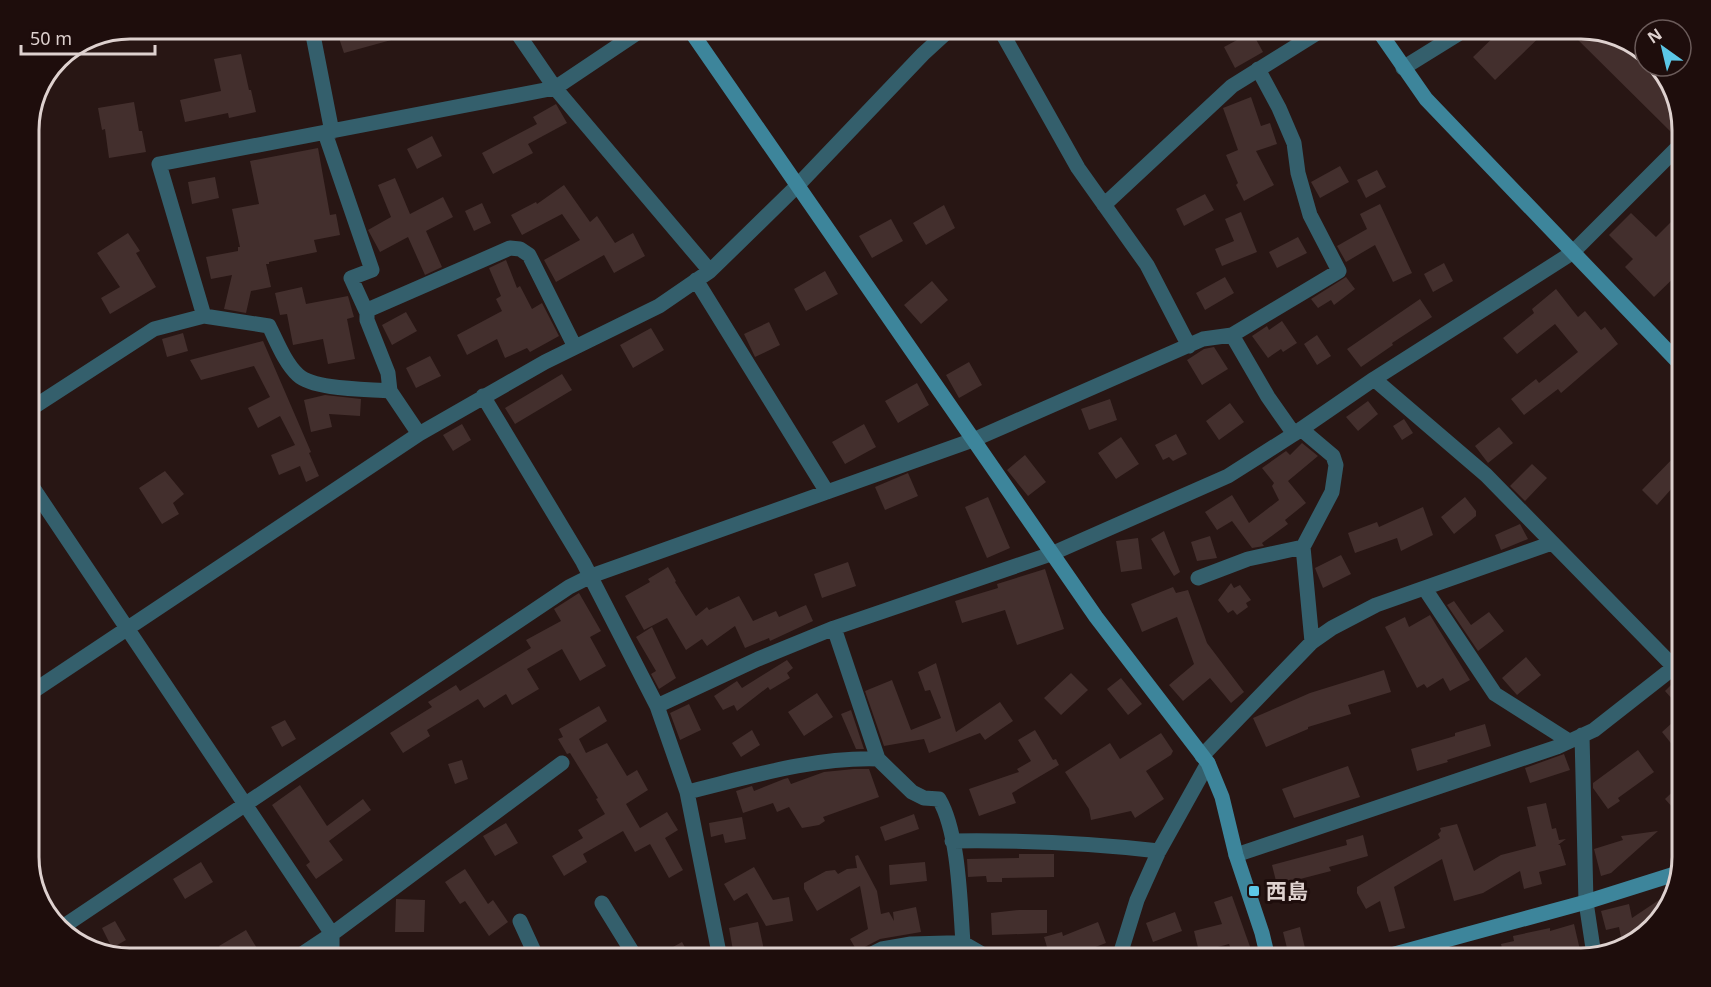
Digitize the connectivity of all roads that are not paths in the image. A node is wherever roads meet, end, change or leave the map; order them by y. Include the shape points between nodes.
1 (314, 39) edge
2 (521, 39) edge
3 (628, 39) edge
4 (696, 39) edge
5 (939, 39) edge
6 (1005, 39) edge
7 (1307, 39) edge
8 (1384, 39) edge
9 (1450, 39) edge
10 (1403, 68) junction
11 (1258, 69) junction
12 (555, 88) junction
13 (328, 133) junction
14 (1672, 153) edge
15 (797, 186) junction
16 (1104, 205) junction
17 (1572, 253) junction
18 (710, 271) junction
19 (696, 280) junction
20 (367, 313) junction
21 (204, 316) junction
22 (1232, 334) junction
23 (1189, 346) junction
24 (575, 347) junction
25 (1672, 356) edge
26 (1374, 379) junction
27 (390, 391) junction
28 (483, 396) junction
29 (39, 404) edge
30 (1297, 432) junction
31 (419, 434) junction
32 (973, 440) junction
33 (827, 492) junction
34 (39, 497) edge
35 (1552, 543) junction
36 (1303, 548) junction
37 (1051, 554) junction
38 (591, 576) junction
39 (1198, 578) dead end
40 (1425, 589) junction
41 (128, 628) junction
42 (834, 628) junction
43 (1312, 642) junction
44 (1672, 658) edge
45 (1672, 670) edge
46 (39, 687) edge
47 (657, 706) junction
48 (1576, 738) junction
49 (878, 759) junction
50 (1205, 759) junction
51 (562, 763) dead end
52 (687, 792) junction
53 (246, 805) junction
54 (952, 842) junction
55 (1159, 851) junction
56 (1236, 855) junction
57 (1670, 876) edge
58 (1586, 902) junction
59 (602, 903) dead end
60 (520, 921) dead end
61 (68, 923) edge
62 (332, 934) junction
63 (963, 944) junction
64 (1593, 947) edge
65 (311, 948) edge
66 (332, 948) edge
67 (532, 948) edge
68 (630, 948) edge
69 (718, 948) edge
70 (888, 948) edge
71 (970, 948) edge
72 (1122, 948) edge
73 (1266, 948) edge
74 (1426, 948) edge

1 - 13 street
2 - 12 street
3 - 12 street
4 - 15 street
5 - 15 street
6 - 16 street via 1078,168
7 - 11 street
8 - 10 street
9 - 10 street
10 - 17 street via 1426,99
11 - 16 street via 1232,86
11 - 22 street via 1294,143 1310,215 1339,271
12 - 13 street
12 - 18 street
13 - 20 street via 372,270 351,278
13 - 21 street via 159,164
14 - 17 street
15 - 18 street
15 - 32 street
16 - 23 street via 1147,265
17 - 25 street
17 - 26 street
18 - 19 street
19 - 24 street via 659,306
19 - 33 street
20 - 24 street via 510,248 520,249 529,255
20 - 27 street via 388,373
21 - 27 street via 269,326 298,376 321,386
21 - 29 street via 154,329
22 - 23 street
22 - 30 street via 1268,397
23 - 32 street
24 - 28 street
26 - 30 street
26 - 35 street via 1486,475
27 - 31 street
28 - 31 street
28 - 38 street
30 - 36 street via 1333,456 1336,465 1332,492
30 - 37 street via 1228,476
31 - 41 street
32 - 33 street
32 - 37 street
33 - 38 street
34 - 41 street
35 - 40 street
35 - 44 street
36 - 39 street via 1248,559
36 - 43 street
37 - 42 street
37 - 50 street
38 - 47 street
38 - 53 street via 569,587
40 - 43 street via 1376,605
40 - 48 street via 1495,694
41 - 46 street
41 - 53 street
42 - 47 street
42 - 49 street
43 - 50 street
45 - 48 street via 1594,729
47 - 52 street
48 - 56 street
48 - 58 street
49 - 52 street via 850,758 773,771
49 - 54 street via 912,792 939,799 947,812
50 - 55 street
50 - 56 street via 1222,797
51 - 62 street
52 - 69 street
53 - 61 street
53 - 62 street
54 - 55 street via 1088,843
54 - 63 street
55 - 72 street via 1137,900
56 - 73 street
57 - 58 street
58 - 64 street
58 - 74 street
59 - 68 street
60 - 67 street
62 - 65 street
62 - 66 street
63 - 70 street
63 - 71 street

